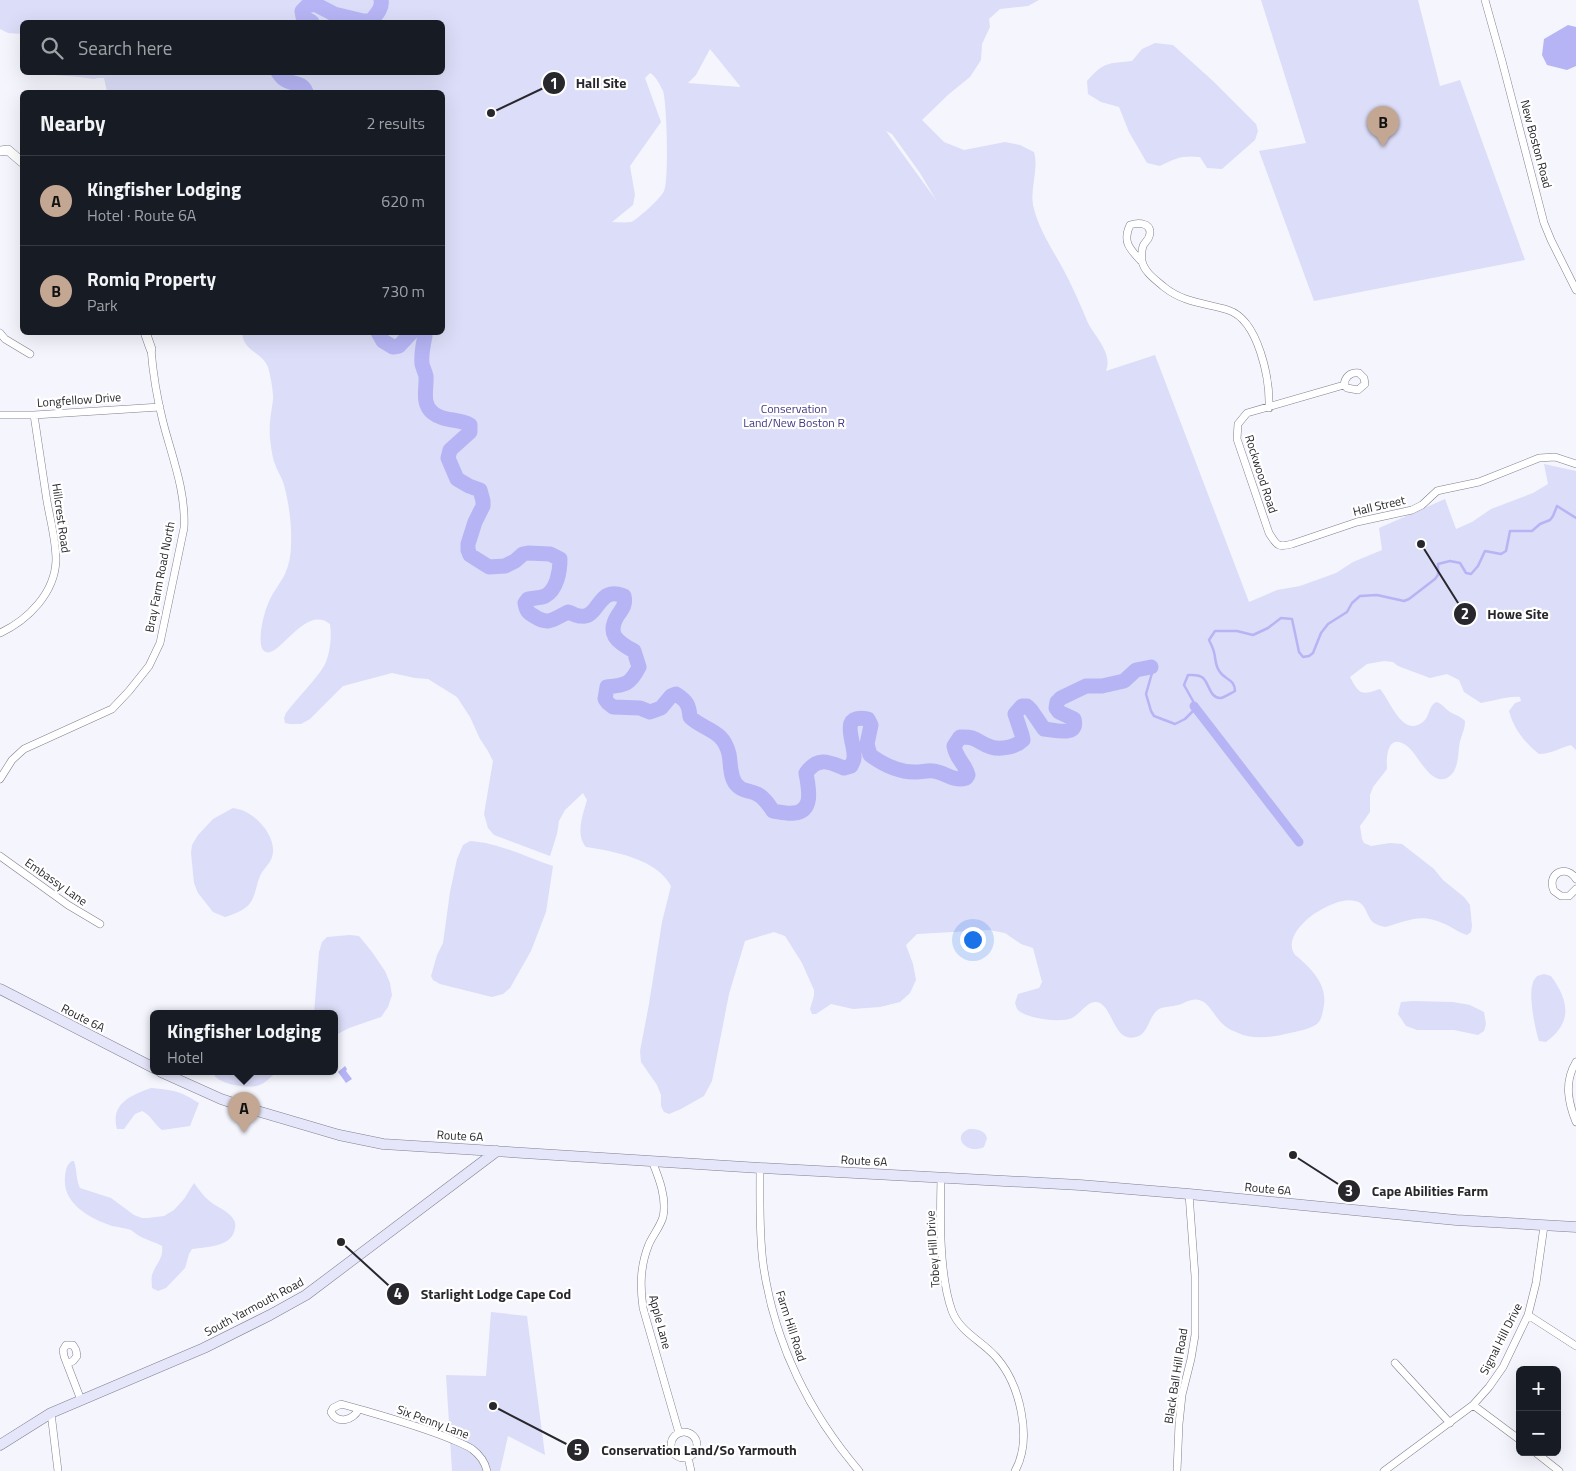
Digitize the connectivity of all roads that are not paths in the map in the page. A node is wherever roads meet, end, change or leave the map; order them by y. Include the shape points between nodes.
1 (1485, 0) edge
2 (4, 151) edge
3 (20, 161) edge
4 (1141, 261) junction
5 (1576, 290) edge
6 (0, 332) edge
7 (146, 335) edge
8 (151, 349) joint
9 (30, 354) dead end
10 (1344, 385) dead end
11 (160, 406) junction
12 (1269, 408) junction
13 (34, 414) junction
14 (0, 415) edge
15 (1576, 464) edge
16 (1271, 536) joint
17 (0, 633) edge
18 (0, 779) edge
19 (0, 856) edge
20 (1576, 879) edge
21 (1575, 893) edge
22 (100, 924) dead end
23 (0, 989) edge
24 (1576, 1062) edge
25 (150, 1066) edge
26 (168, 1075) edge
27 (1576, 1122) edge
28 (497, 1151) junction
29 (652, 1161) junction
30 (760, 1168) junction
31 (940, 1178) junction
32 (1189, 1194) junction
33 (1544, 1226) junction
34 (1576, 1227) edge
35 (1528, 1314) junction
36 (1576, 1346) edge
37 (1395, 1363) dead end
38 (67, 1364) dead end
39 (81, 1400) junction
40 (1473, 1405) junction
41 (359, 1409) dead end
42 (51, 1413) junction
43 (1450, 1423) junction
44 (679, 1433) junction
45 (1516, 1437) edge
46 (0, 1445) edge
47 (1541, 1456) edge
48 (688, 1457) junction
49 (1387, 1470) edge
50 (58, 1471) edge
51 (487, 1471) edge
52 (691, 1471) edge
53 (859, 1471) edge
54 (1015, 1471) edge
55 (1177, 1471) edge
56 (1560, 1471) edge

1 - 5 street, New Boston Road via 1544,222
2 - 3 street
4 - 4 street via 1126,240 1130,225 1137,223 1148,226 1150,231
4 - 12 street via 1148,272 1176,296 1228,310 1248,326 1256,339 1267,378
6 - 9 street via 5,339
7 - 8 street, Bray Farm Road North
8 - 11 street, Bray Farm Road North
10 - 12 street, Rockwood Road
11 - 13 street, Longfellow Drive
11 - 18 street, Bray Farm Road North via 185,512 160,643 149,666 112,709 24,749
12 - 16 street, Rockwood Road via 1247,414 1238,424 1236,433
13 - 14 street, Longfellow Drive
13 - 17 street, Hillcrest Road via 55,568 48,591 34,609
15 - 16 street, Hall Street via 1555,457 1539,458 1480,482 1440,490 1412,510 1356,522 1284,546 1276,544
19 - 22 street, Embassy Lane
20 - 21 street via 1563,872 1556,875 1552,883 1560,896
23 - 25 main road, Route 6A
24 - 27 street via 1570,1077 1568,1097
26 - 28 main road, Route 6A via 220,1099 358,1140
28 - 29 main road, Route 6A
28 - 39 main road, South Yarmouth Road via 306,1295 204,1348
29 - 30 main road, Route 6A
29 - 44 street, Apple Lane via 660,1181 663,1211 643,1259 641,1291
30 - 31 main road, Route 6A
30 - 53 street, Farm Hill Road via 763,1262 770,1303 810,1403
31 - 32 main road, Route 6A
31 - 54 street, Tobey Hill Drive via 948,1300 960,1326 997,1357 1016,1392 1024,1439
32 - 33 main road, Route 6A
32 - 55 street, Black Ball Hill Road via 1195,1268 1195,1335 1178,1424
33 - 34 main road, Route 6A
33 - 35 street, Signal Hill Drive
35 - 36 street
35 - 40 street, Signal Hill Drive via 1502,1366
37 - 43 street
38 - 39 street
39 - 42 main road, South Yarmouth Road
40 - 43 street, Signal Hill Drive
40 - 45 street
41 - 51 street, Six Penny Lane via 472,1448
42 - 46 main road, South Yarmouth Road
42 - 50 street
43 - 49 street, Signal Hill Drive
44 - 48 street, Apple Lane via 672,1438 671,1447 676,1455
44 - 48 street via 691,1434 696,1440 695,1452
47 - 56 street
48 - 52 street

